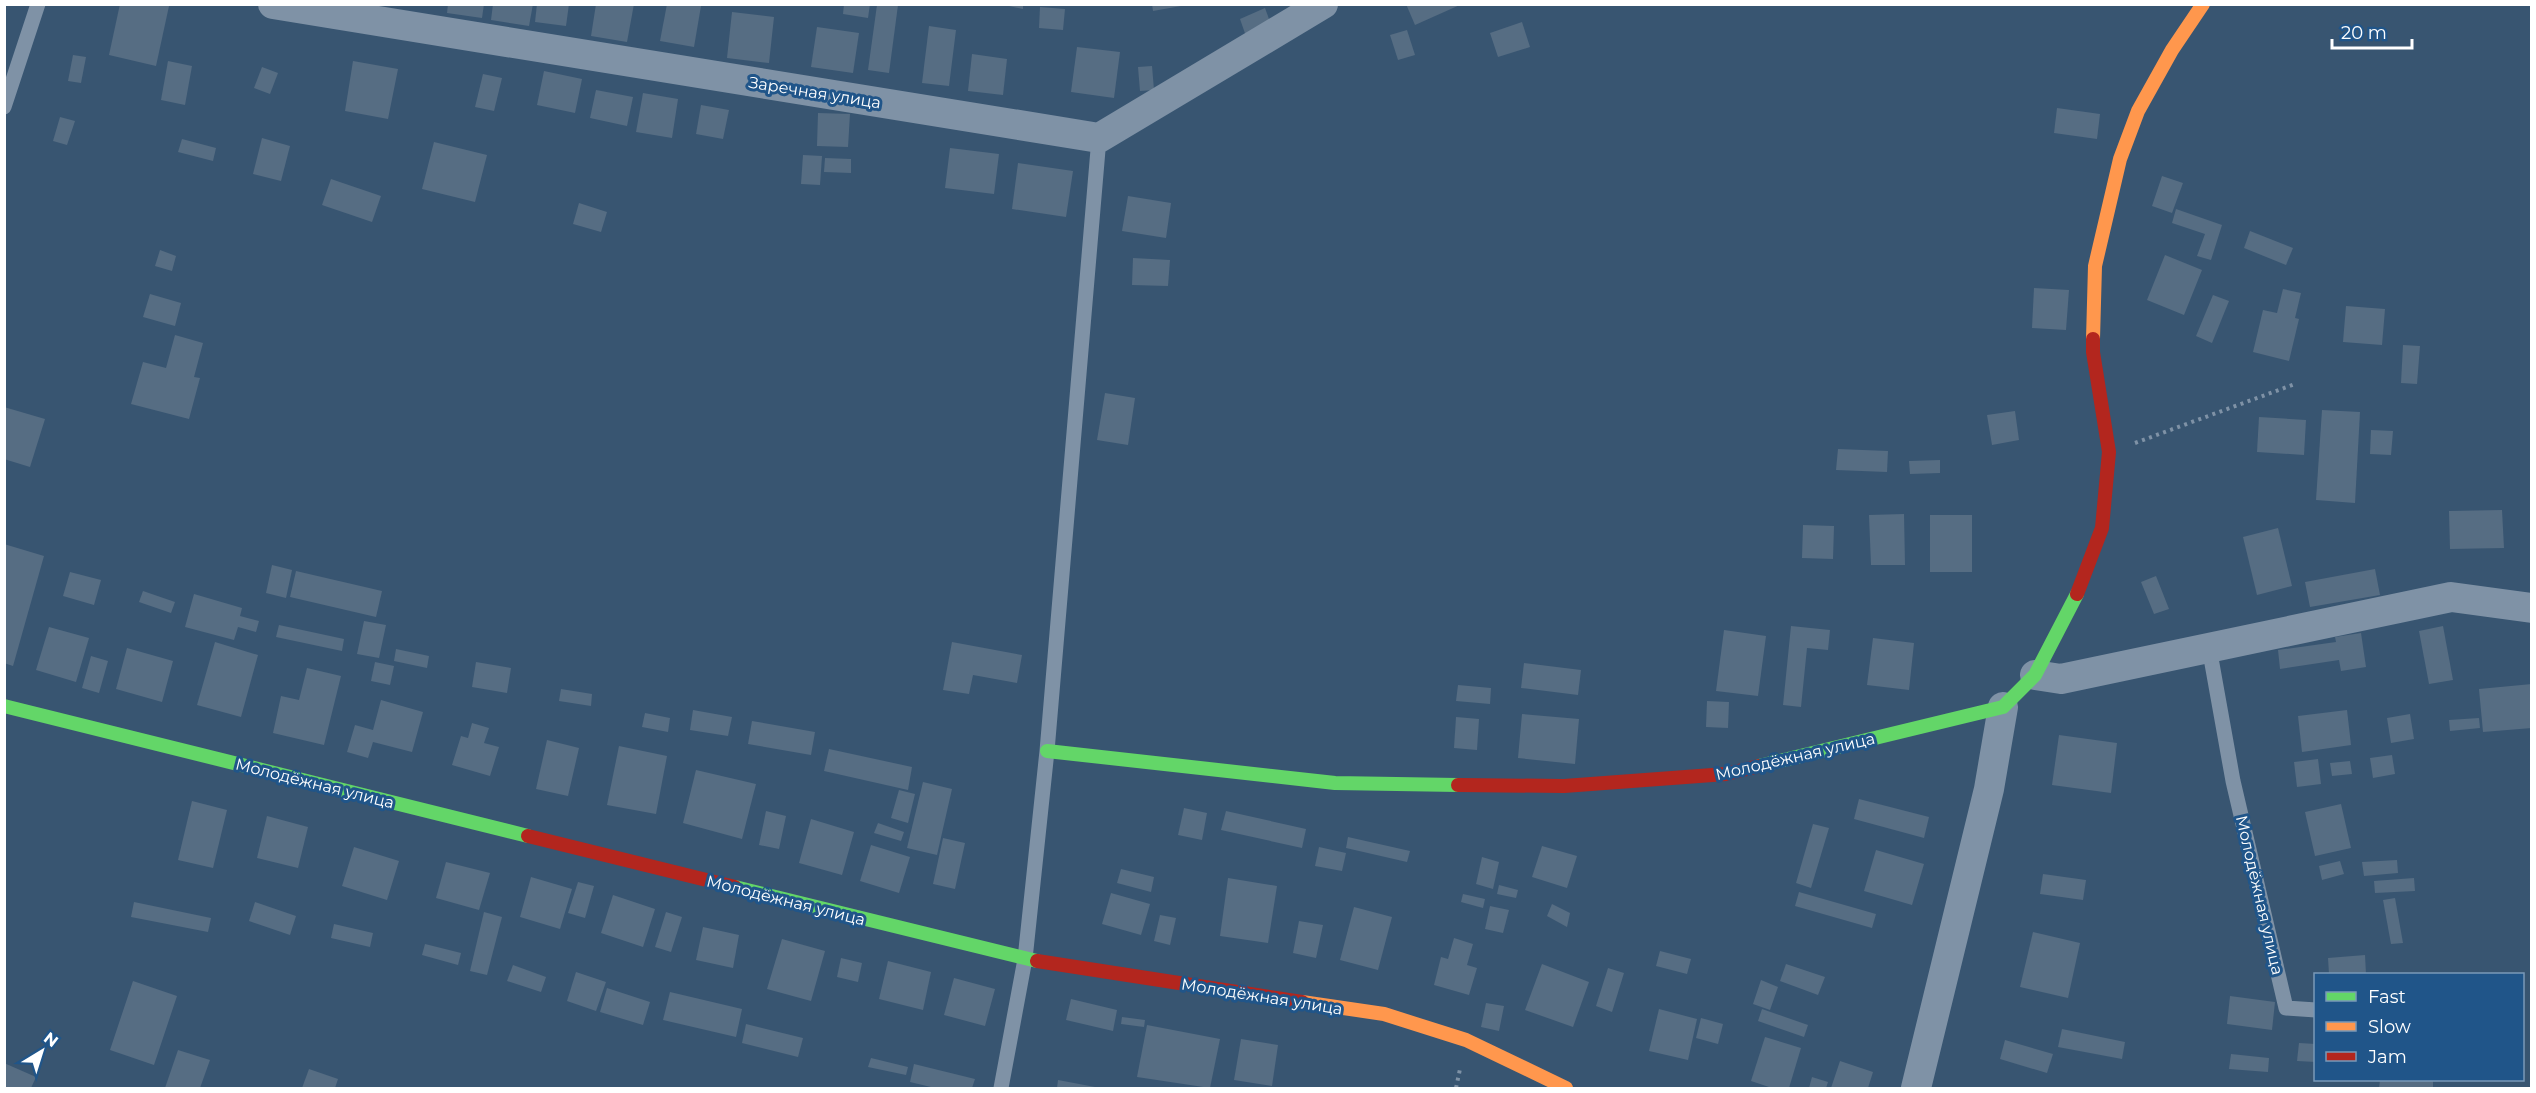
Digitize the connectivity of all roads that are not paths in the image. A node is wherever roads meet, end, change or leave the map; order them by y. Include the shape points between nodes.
1 (38, 4) edge
2 (273, 4) edge
3 (1323, 4) edge
4 (2203, 4) edge
5 (4, 107) edge
6 (1099, 138) junction
7 (2532, 608) edge
8 (2209, 647) junction
9 (2035, 675) junction
10 (4, 706) edge
11 (2002, 707) junction
12 (1047, 750) junction
13 (1025, 959) junction
14 (2314, 1010) edge
15 (1000, 1089) edge
16 (1566, 1089) edge
17 (1916, 1089) edge

1 - 5 lane
2 - 6 street, Заречная улица
3 - 6 street
4 - 9 street via 2138,111 2120,159 2095,266 2093,352 2109,452 2102,528 2074,603
6 - 12 lane
7 - 8 street via 2451,597
8 - 9 street via 2061,679
8 - 14 lane, Молодёжная улица via 2233,781 2286,1008
9 - 11 street
10 - 13 street, Молодёжная улица
11 - 12 street, Молодёжная улица via 1726,774 1564,786 1335,783
11 - 17 street via 1989,789
12 - 13 lane
13 - 15 lane
13 - 16 street, Молодёжная улица via 1384,1014 1466,1040

